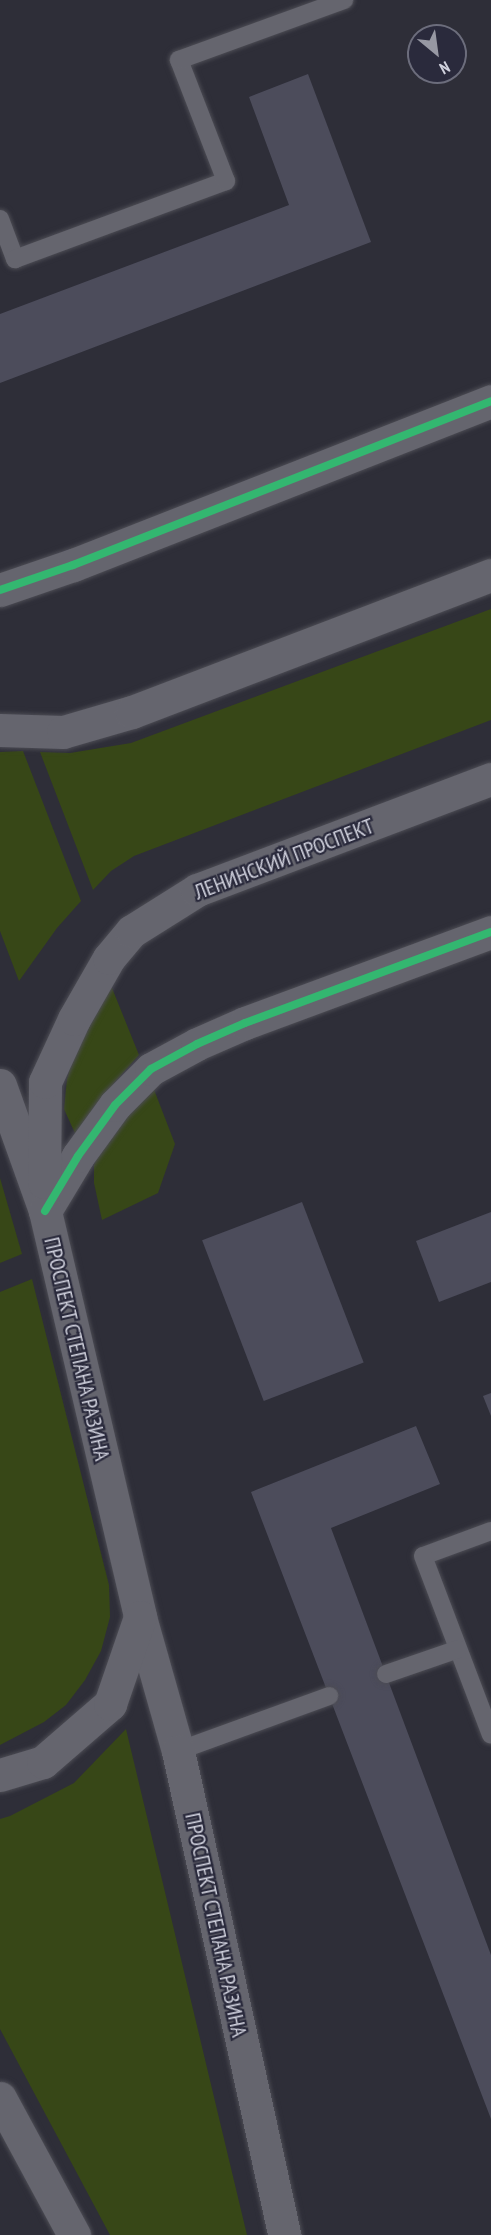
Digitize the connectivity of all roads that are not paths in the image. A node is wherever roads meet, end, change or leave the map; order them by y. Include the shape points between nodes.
1 (344, 0) edge
2 (0, 219) edge
3 (491, 401) edge
4 (491, 575) edge
5 (0, 590) edge
6 (0, 730) edge
7 (491, 779) edge
8 (491, 932) edge
9 (0, 1085) edge
10 (45, 1211) junction
11 (491, 1531) edge
12 (140, 1617) junction
13 (458, 1649) junction
14 (386, 1674) dead end
15 (329, 1696) dead end
16 (491, 1735) edge
17 (178, 1751) junction
18 (0, 1775) edge
19 (0, 2098) edge
20 (74, 2235) edge
21 (284, 2235) edge

1 - 2 lane via 179,60 226,181 15,259
3 - 5 main road
4 - 6 main road via 132,712 63,732
7 - 10 main road, ЛЕНИНСКИЙ ПРОСПЕКТ via 197,890 132,931 109,958 74,1018 45,1082
8 - 10 main road via 245,1023 151,1069 115,1105
9 - 10 main road, ПРОСПЕКТ СТЕПАНА РАЗИНА
10 - 12 main road, ПРОСПЕКТ СТЕПАНА РАЗИНА
11 - 13 lane via 423,1556
12 - 17 main road, ПРОСПЕКТ СТЕПАНА РАЗИНА
12 - 18 main road via 110,1704 43,1762
13 - 14 lane
13 - 16 lane
15 - 17 lane
17 - 21 main road, ПРОСПЕКТ СТЕПАНА РАЗИНА
19 - 20 main road

